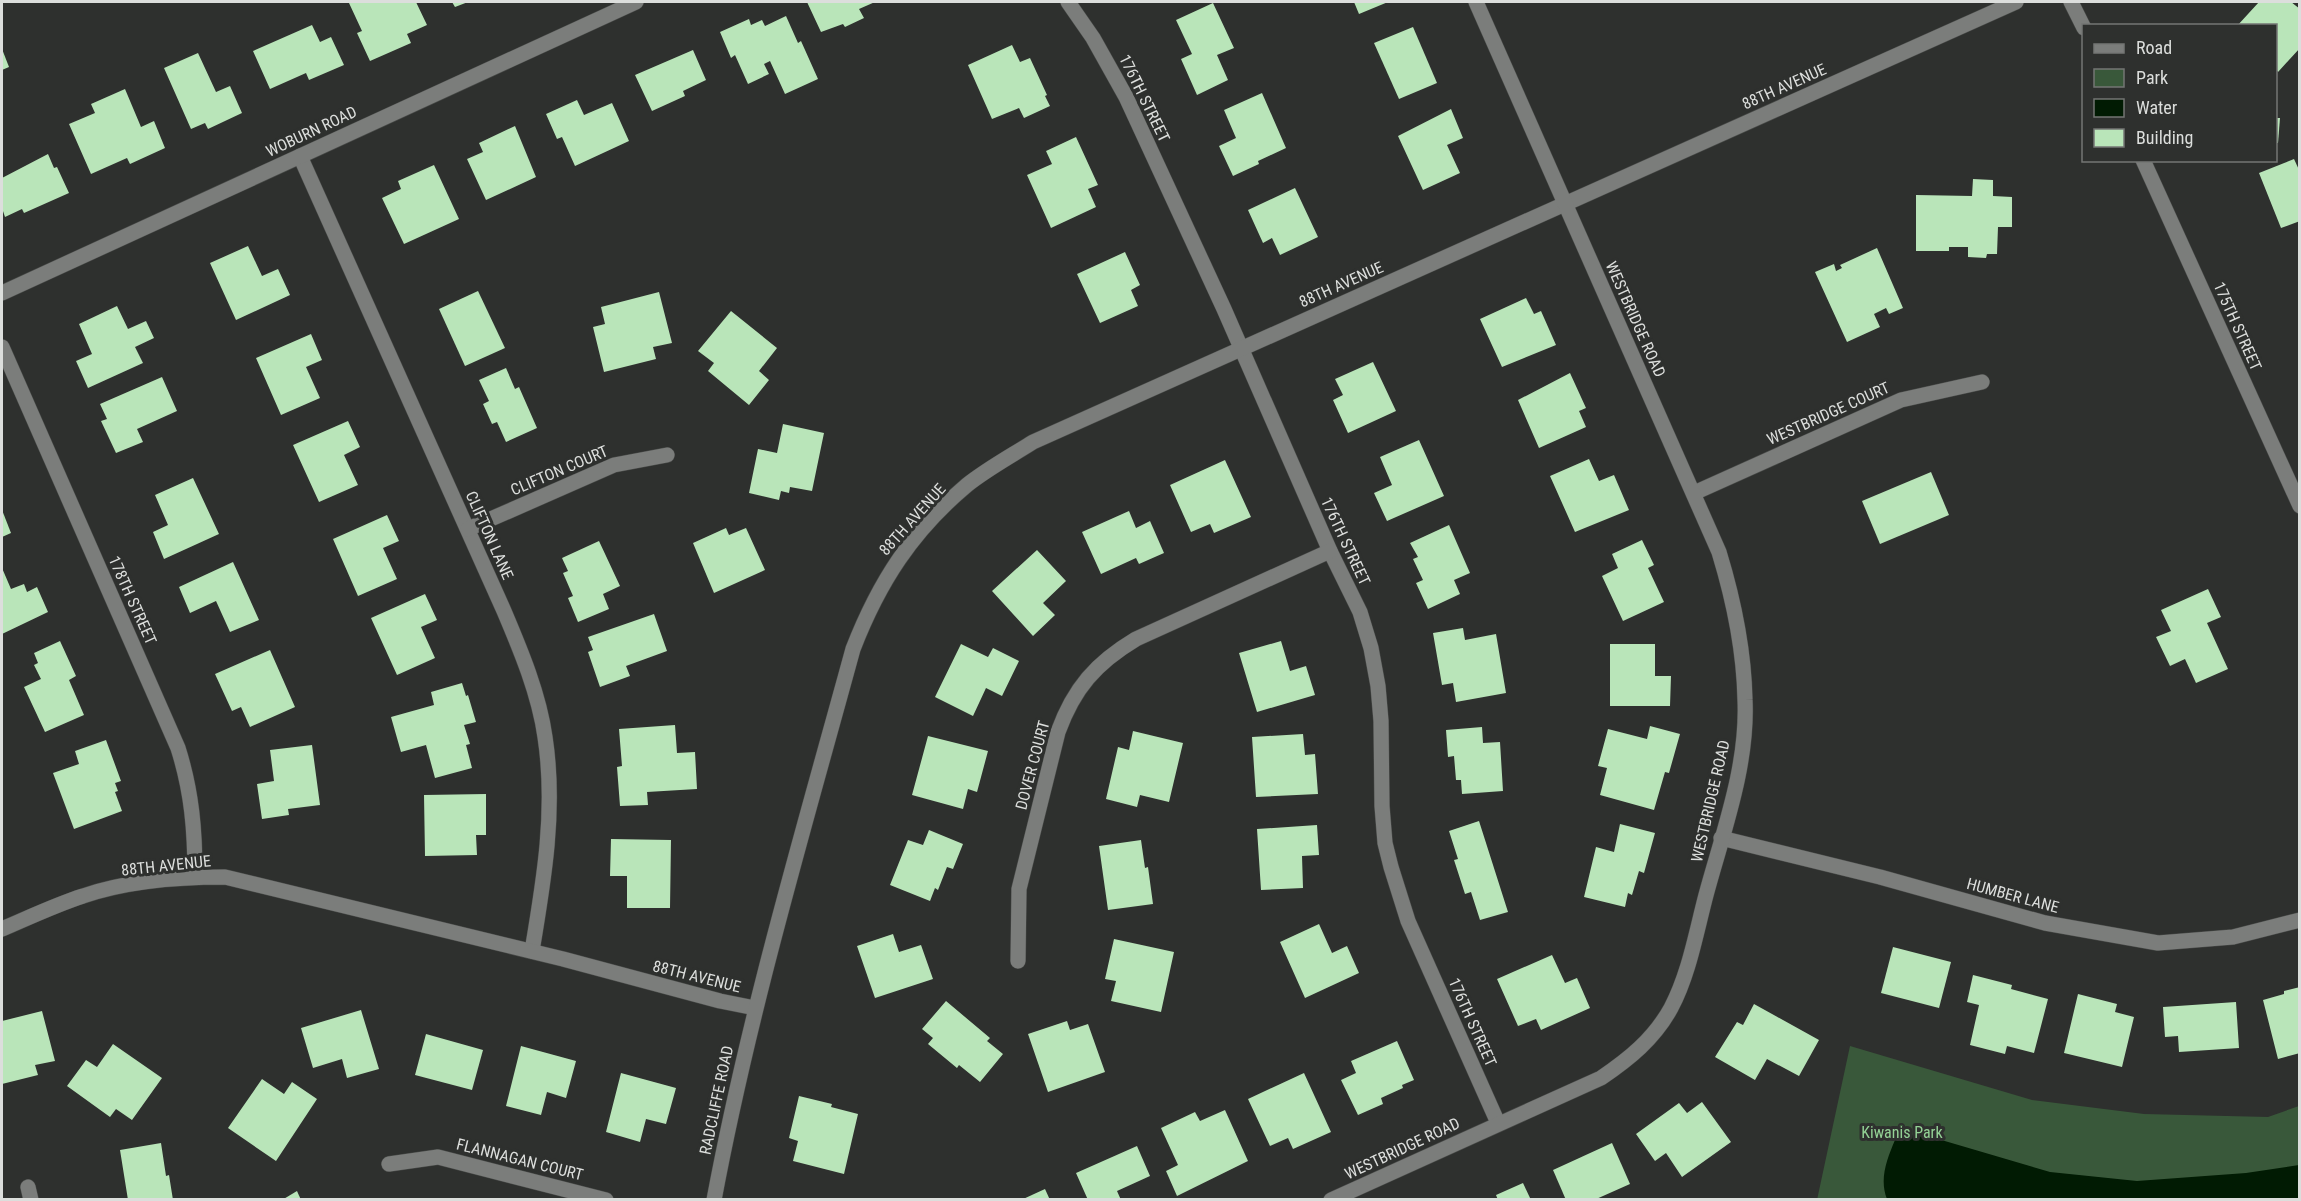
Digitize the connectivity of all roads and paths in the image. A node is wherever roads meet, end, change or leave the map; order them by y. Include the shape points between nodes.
1 (636, 2) edge
2 (1068, 2) edge
3 (1476, 2) edge
4 (2016, 2) edge
5 (2071, 2) edge
6 (2082, 24) edge
7 (300, 156) junction
8 (2144, 162) edge
9 (1565, 204) junction
10 (2, 293) edge
11 (2, 347) edge
12 (1241, 348) junction
13 (1982, 382) dead end
14 (667, 455) dead end
15 (1694, 493) junction
16 (2300, 506) edge
17 (468, 529) junction
18 (1330, 550) junction
19 (1721, 838) junction
20 (195, 877) junction
21 (2300, 920) edge
22 (2, 929) edge
23 (532, 951) junction
24 (1018, 962) dead end
25 (754, 1008) junction
26 (1498, 1123) junction
27 (389, 1164) dead end
28 (606, 1200) edge
29 (714, 1200) edge
30 (1331, 1200) edge

1 - 7 street, WOBURN ROAD
2 - 12 street, 176TH STREET via 1126,97
3 - 9 street, WESTBRIDGE ROAD
4 - 9 street, 88TH AVENUE
5 - 6 street
7 - 10 street, WOBURN ROAD
7 - 17 street, CLIFTON LANE
8 - 16 street, 175TH STREET
9 - 12 street, 88TH AVENUE
9 - 15 street, WESTBRIDGE ROAD
11 - 20 street, 178TH STREET via 178,748 190,790
12 - 18 street, 176TH STREET
12 - 25 street, 88TH AVENUE via 1033,442 968,484 930,520 892,566 868,609 853,649
13 - 15 street, WESTBRIDGE COURT via 1902,400
14 - 17 street, CLIFTON COURT via 614,465
15 - 19 street, WESTBRIDGE ROAD via 1729,584 1743,656 1743,749
17 - 23 street, CLIFTON LANE via 520,650 545,737 547,856
18 - 24 street, DOVER COURT via 1136,639 1108,657 1084,680 1058,732 1019,889
18 - 26 street, 176TH STREET via 1360,612 1371,648 1381,721 1384,833 1397,890
19 - 21 street, HUMBER LANE via 2045,923 2158,943 2233,937
19 - 26 street, WESTBRIDGE ROAD via 1683,980 1653,1036 1601,1078
20 - 22 street, 88TH AVENUE via 84,896
20 - 23 street, 88TH AVENUE via 225,877
23 - 25 street, 88TH AVENUE
25 - 29 street, RADCLIFFE ROAD
26 - 30 street, WESTBRIDGE ROAD
27 - 28 street, FLANNAGAN COURT via 438,1157

